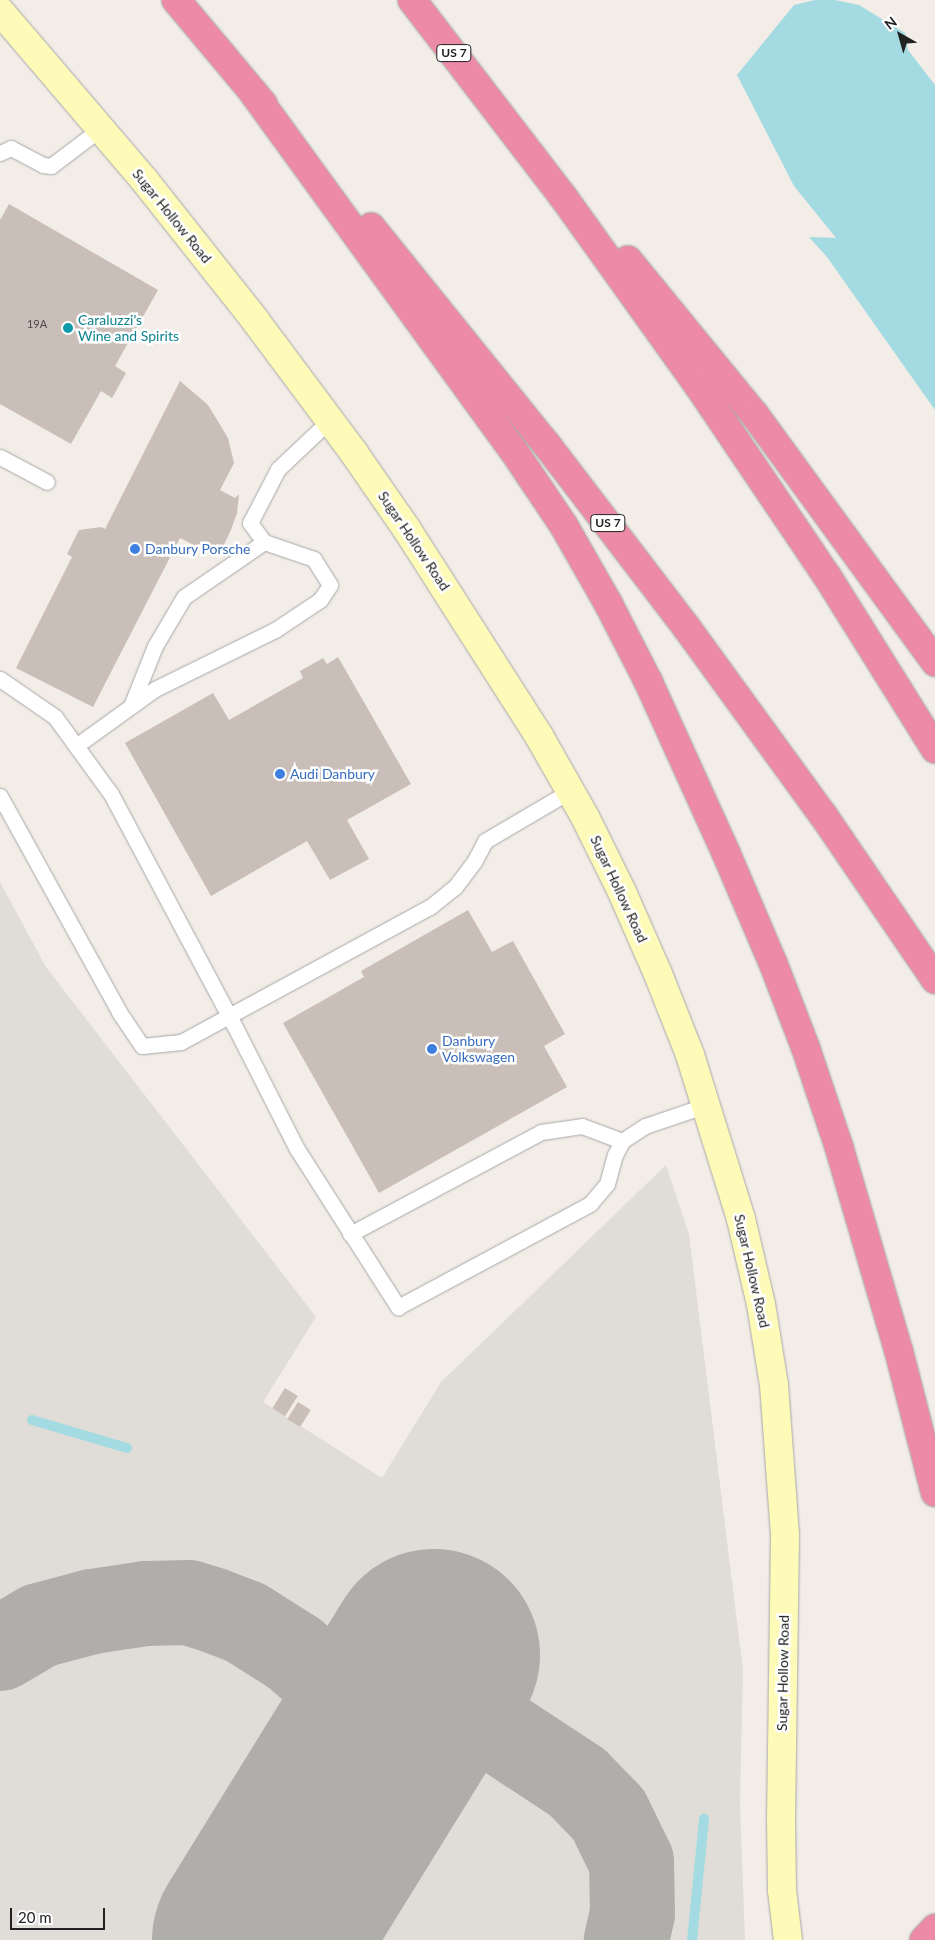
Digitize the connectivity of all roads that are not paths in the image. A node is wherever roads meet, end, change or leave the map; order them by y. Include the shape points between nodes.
1 (176, 0) edge
2 (412, 0) edge
3 (0, 11) edge
4 (252, 91) junction
5 (495, 106) junction
6 (101, 128) junction
7 (0, 153) edge
8 (330, 420) junction
9 (0, 457) edge
10 (47, 482) dead end
11 (264, 542) junction
12 (935, 662) edge
13 (0, 679) edge
14 (131, 706) junction
15 (76, 746) junction
16 (935, 749) edge
17 (570, 791) junction
18 (0, 796) edge
19 (935, 979) edge
20 (230, 1017) junction
21 (707, 1105) junction
22 (622, 1141) junction
23 (350, 1234) junction
24 (935, 1492) edge
25 (935, 1928) edge
26 (788, 1940) edge
27 (924, 1940) edge

1 - 4 highway, US 7
2 - 5 highway, US 7
3 - 6 street, Sugar Hollow Road
4 - 19 highway, US 7 via 402,264 618,535 756,720
4 - 24 highway via 564,526 648,681 726,853 806,1049 839,1147 899,1352
5 - 12 highway via 657,293 755,416
5 - 16 highway, US 7 via 626,283 752,464 827,576
6 - 7 lane via 51,166 11,148
6 - 8 street, Sugar Hollow Road via 255,320
8 - 11 lane via 278,469 250,523
8 - 17 street, Sugar Hollow Road via 491,658
9 - 10 lane
11 - 14 lane via 184,597 155,646
11 - 14 lane via 314,559 330,585 320,600 275,630 155,689
13 - 15 lane via 55,717
14 - 15 lane
15 - 20 lane via 111,794
17 - 20 lane via 485,841 455,887 430,907
17 - 21 street, Sugar Hollow Road via 622,892 683,1037
18 - 20 lane via 119,1012 142,1046 181,1042
20 - 23 lane via 297,1149
21 - 22 lane via 645,1126
21 - 26 street, Sugar Hollow Road via 741,1219 761,1304 774,1386 785,1535 781,1827 782,1890
22 - 23 lane via 582,1126 540,1132
22 - 23 lane via 607,1184 590,1204 398,1307
25 - 27 highway

